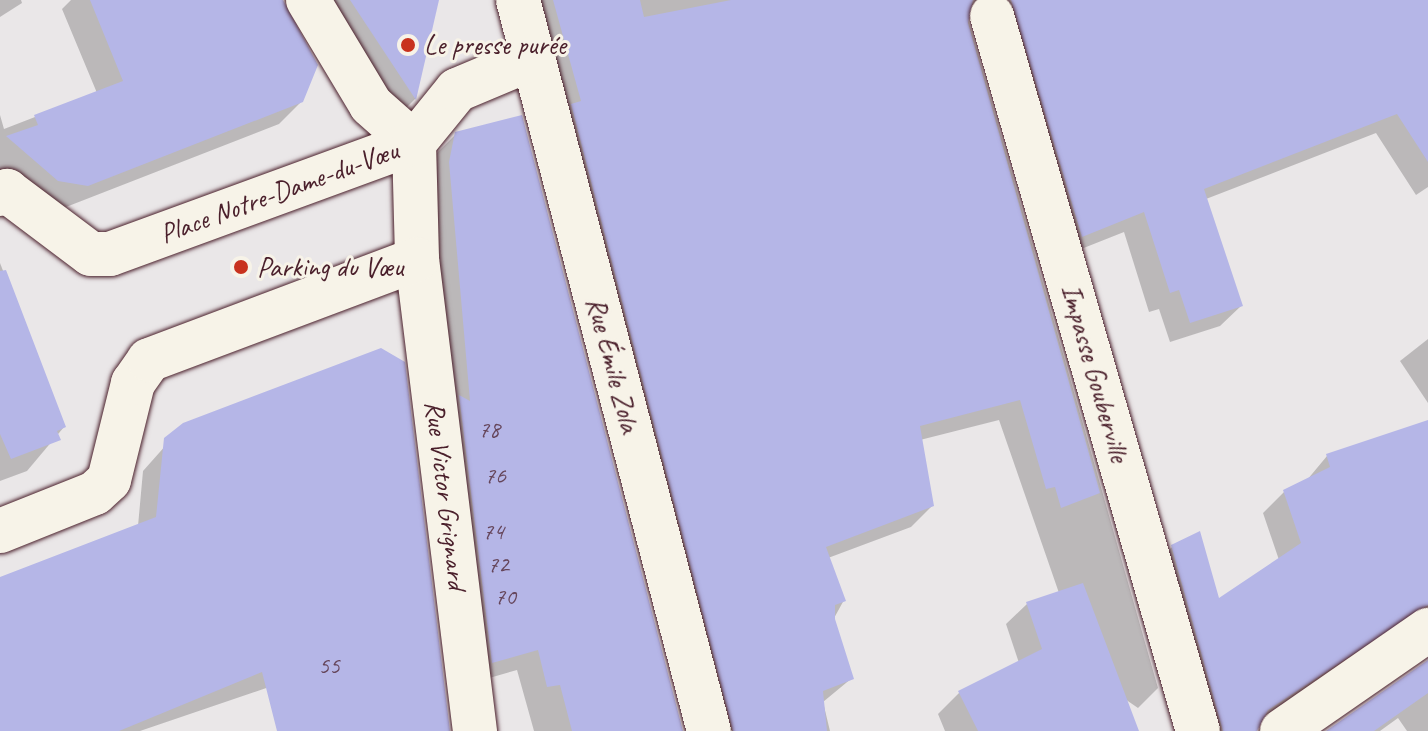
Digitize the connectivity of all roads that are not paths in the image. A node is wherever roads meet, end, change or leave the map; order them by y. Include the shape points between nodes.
1 (308, 0) edge
2 (518, 0) edge
3 (992, 16) dead end
4 (533, 58) junction
5 (414, 143) junction
6 (0, 194) edge
7 (417, 259) junction
8 (0, 531) edge
9 (1428, 630) edge
10 (475, 731) edge
11 (709, 731) edge
12 (1198, 731) edge
13 (1282, 731) edge

1 - 5 street via 371,105
2 - 4 street, Rue Émile Zola
3 - 12 street, Impasse Gouberville
4 - 5 street, Place Notre-Dame-du-Vœu via 457,90
4 - 11 street, Rue Émile Zola
5 - 6 street, Place Notre-Dame-du-Vœu via 110,254 91,254 7,191
5 - 7 street, Rue Victor Grignard
7 - 8 street via 149,360 133,383 109,480 95,493
7 - 10 street, Rue Victor Grignard
9 - 13 street

